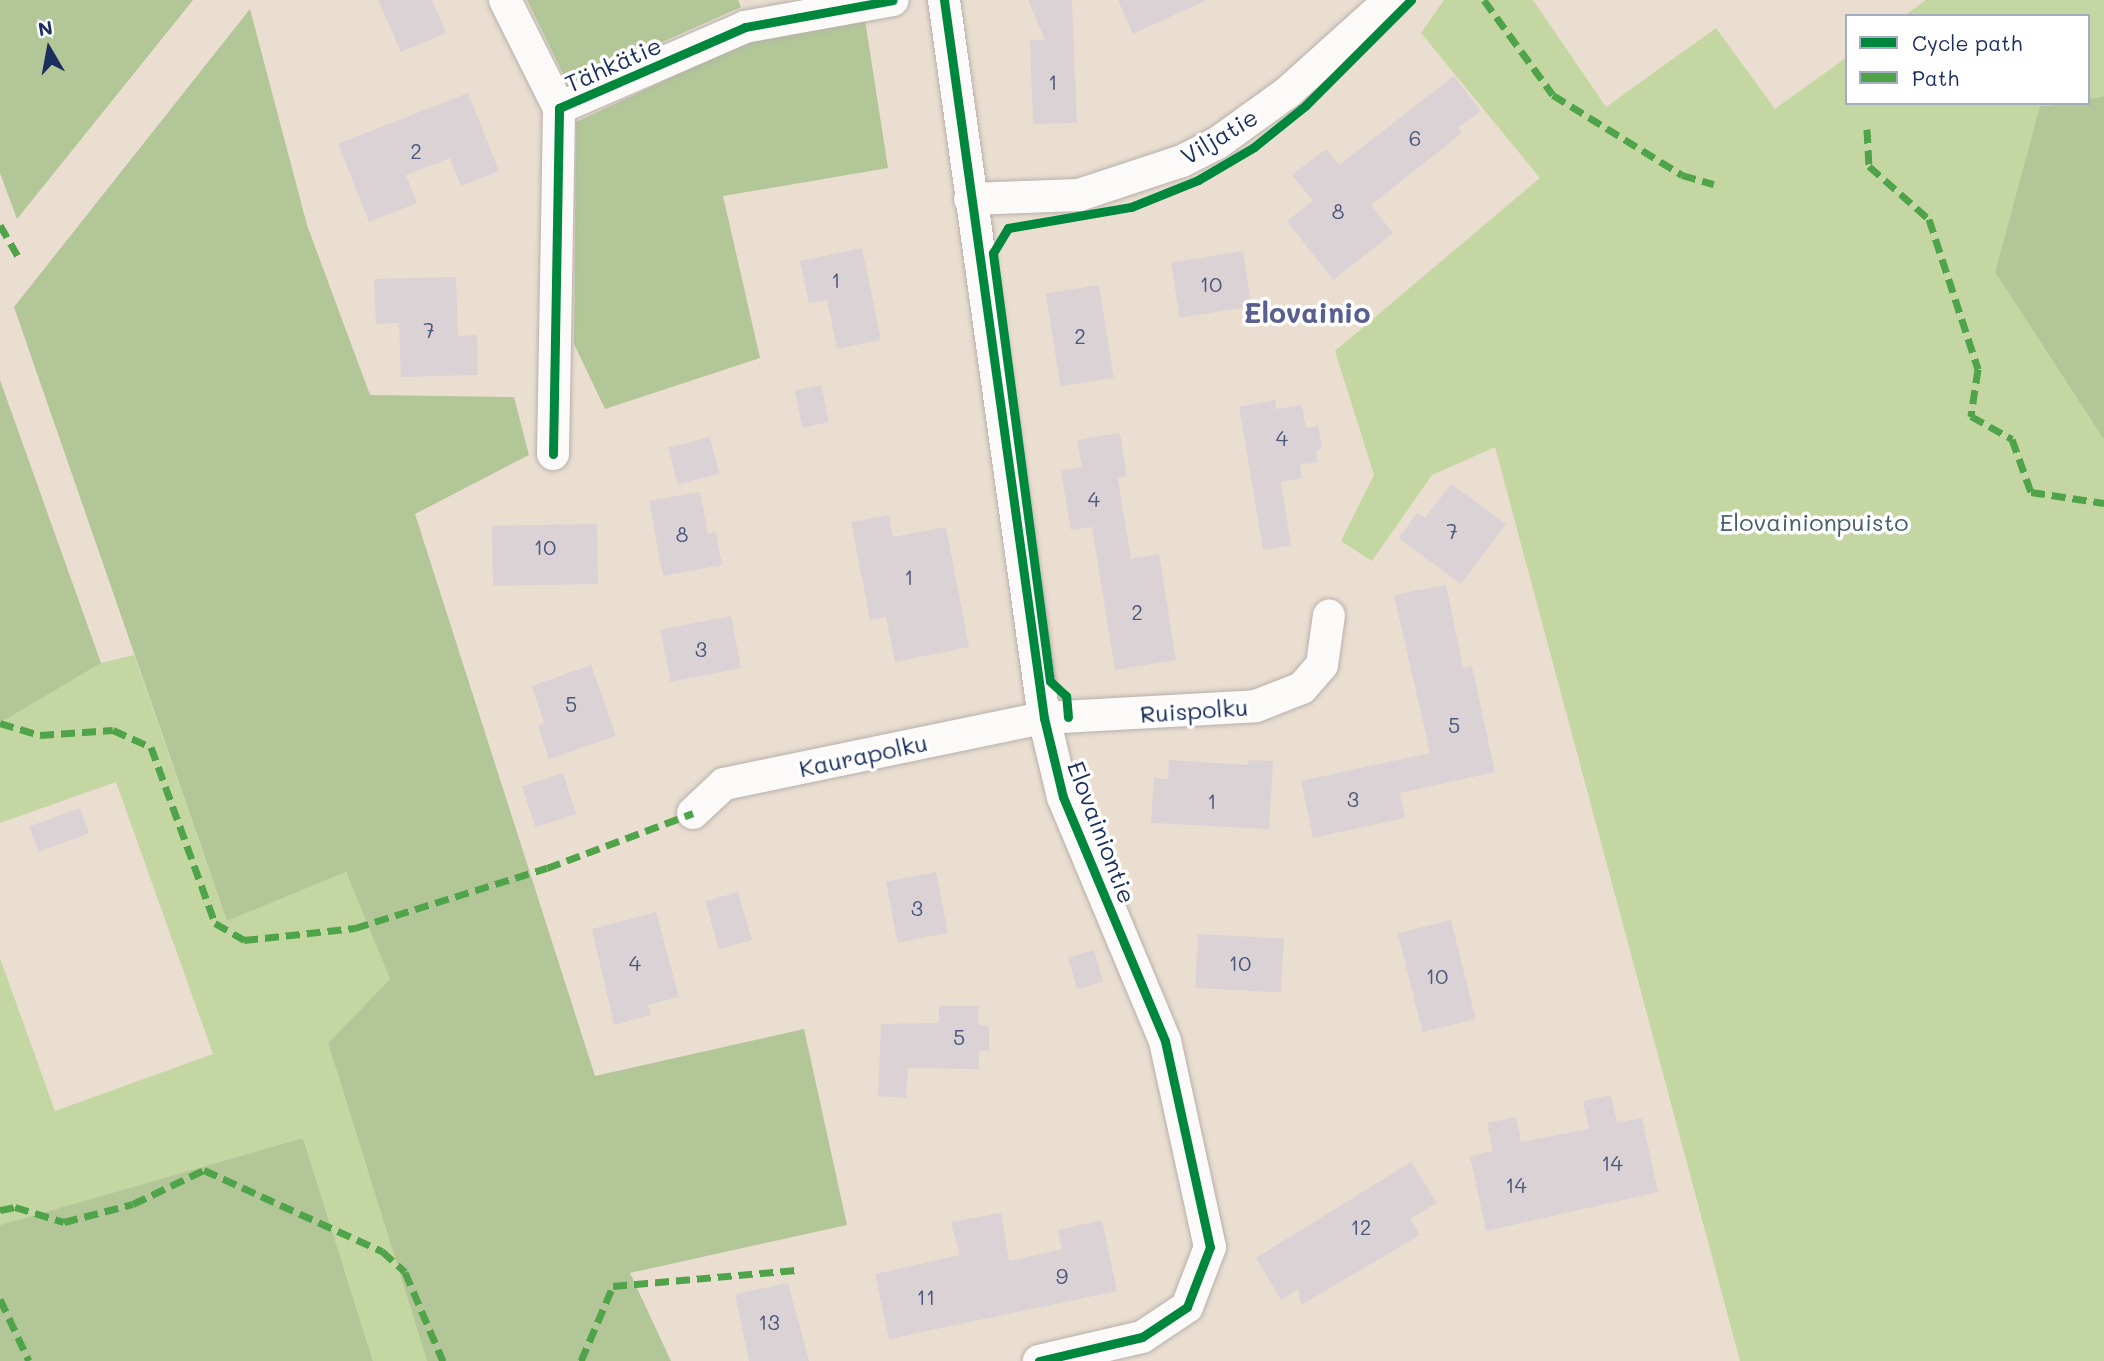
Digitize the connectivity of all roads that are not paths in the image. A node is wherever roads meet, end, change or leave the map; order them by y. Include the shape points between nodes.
1 (505, 0) edge
2 (893, 0) edge
3 (944, 0) edge
4 (1390, 0) edge
5 (559, 108) junction
6 (970, 199) junction
7 (553, 454) dead end
8 (1329, 615) dead end
9 (1044, 718) junction
10 (694, 813) dead end
11 (1039, 1361) edge

1 - 5 street
2 - 5 street, Tähkätie via 745,27
3 - 6 street, Elovainiontie
4 - 6 street, Viljatie via 1288,92 1216,144 1182,161 1079,195
5 - 7 street, Tähkätie
6 - 9 street, Elovainiontie
8 - 9 street, Ruispolku via 1322,665 1302,688 1256,706
9 - 10 street, Kaurapolku via 724,784
9 - 11 street, Elovainiontie via 1063,797 1165,1041 1210,1247 1187,1307 1142,1337

